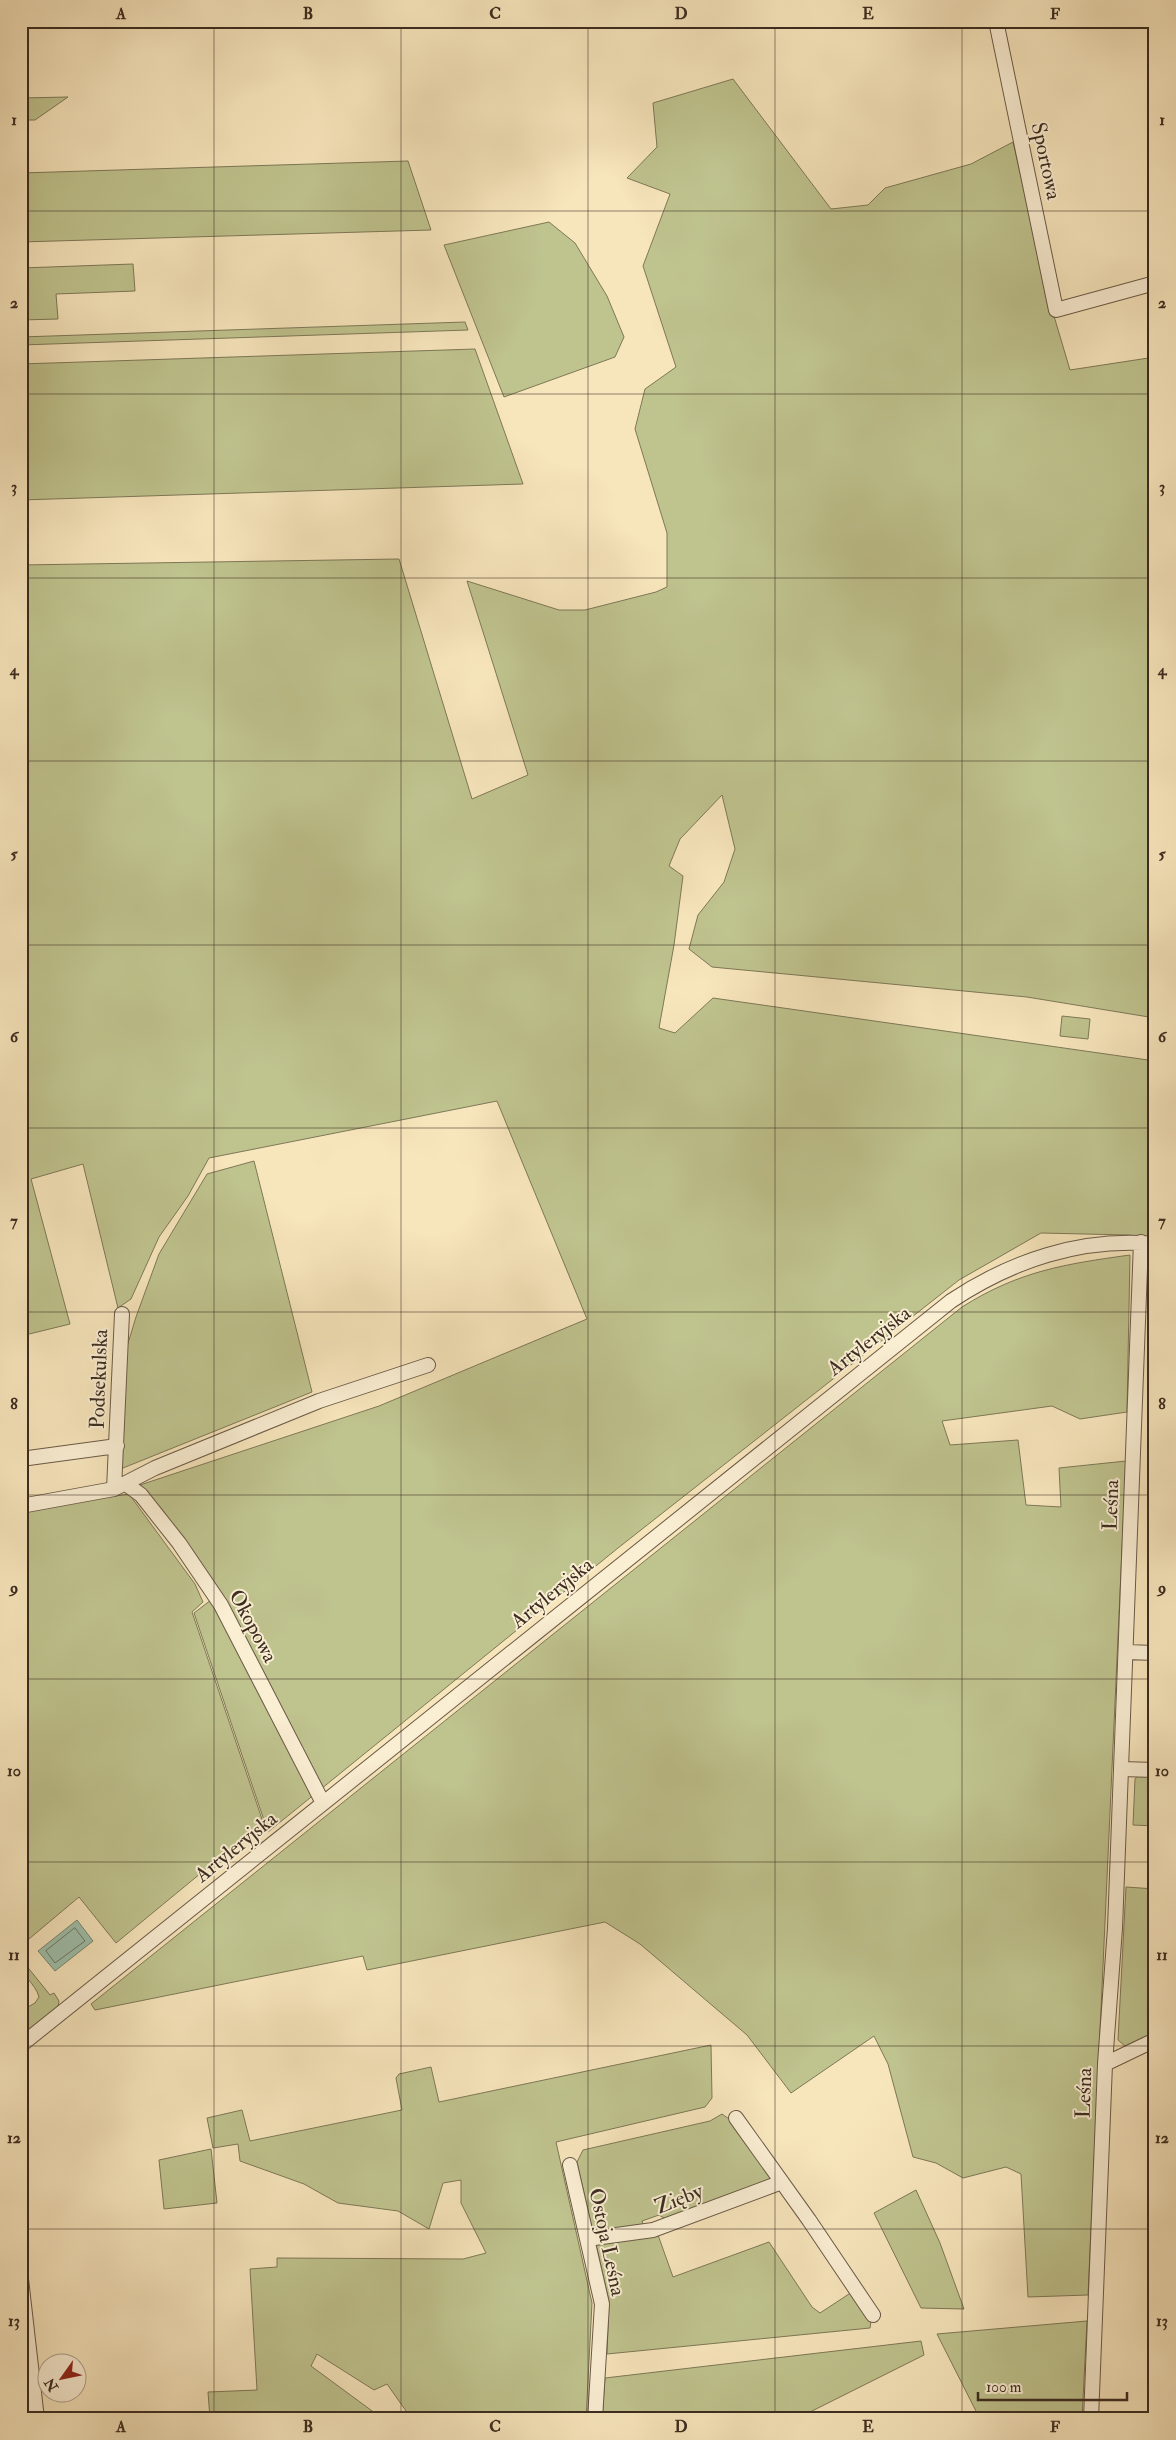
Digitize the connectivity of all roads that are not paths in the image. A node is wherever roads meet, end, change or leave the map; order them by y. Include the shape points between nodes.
1 (996, 21) edge
2 (1155, 283) edge
3 (1148, 1243) edge
4 (122, 1314) dead end
5 (428, 1365) dead end
6 (117, 1446) junction
7 (21, 1459) edge
8 (120, 1486) junction
9 (21, 1506) edge
10 (1126, 1652) junction
11 (1155, 1653) edge
12 (1122, 1769) junction
13 (1155, 1770) edge
14 (323, 1803) junction
15 (1155, 2040) edge
16 (21, 2045) edge
17 (1105, 2064) junction
18 (736, 2118) dead end
19 (570, 2165) dead end
20 (782, 2182) junction
21 (587, 2239) junction
22 (21, 2279) edge
23 (873, 2316) dead end
24 (37, 2419) edge
25 (595, 2419) edge
26 (1091, 2419) edge

1 - 2 street, Sportowa via 1056,310
3 - 10 street, Leśna
3 - 14 street, Artyleryjska via 1092,1246 1046,1255 988,1278 951,1302
4 - 6 street, Podsekulska
5 - 8 street via 319,1401 155,1468
6 - 7 street, Podsekulska
6 - 8 street, Podsekulska
8 - 9 street
8 - 14 street, Okopowa via 140,1495 179,1543 221,1605
10 - 11 street
10 - 12 street, Leśna
12 - 13 street
12 - 17 street, Leśna
14 - 16 street, Artyleryjska
15 - 17 street
17 - 26 street, Leśna
18 - 20 street
19 - 21 street, Ostoja Leśna
20 - 21 street, Zięby via 653,2230
20 - 23 street
21 - 25 street, Ostoja Leśna via 602,2304
22 - 24 street

